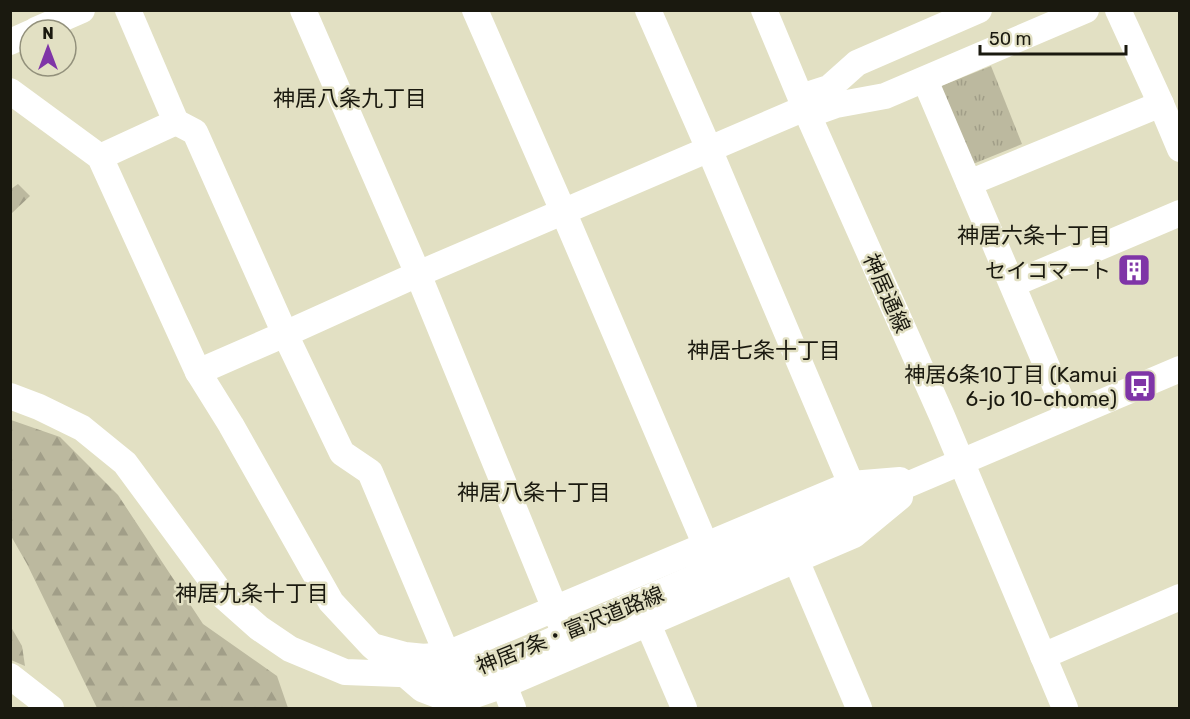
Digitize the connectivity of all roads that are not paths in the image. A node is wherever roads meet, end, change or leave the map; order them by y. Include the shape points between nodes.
1 (82, 10) edge
2 (128, 10) edge
3 (303, 10) edge
4 (475, 10) edge
5 (648, 10) edge
6 (764, 10) edge
7 (979, 10) edge
8 (1086, 10) edge
9 (1118, 10) edge
10 (62, 18) edge
11 (939, 18) edge
12 (924, 80) junction
13 (10, 91) edge
14 (1161, 104) junction
15 (805, 107) junction
16 (176, 122) junction
17 (709, 149) junction
18 (1179, 149) edge
19 (100, 157) junction
20 (969, 183) junction
21 (562, 211) junction
22 (1179, 213) edge
23 (418, 274) junction
24 (1012, 284) junction
25 (285, 334) junction
26 (1179, 369) edge
27 (198, 372) junction
28 (10, 396) edge
29 (1068, 416) junction
30 (962, 462) junction
31 (923, 478) junction
32 (851, 484) junction
33 (706, 546) junction
34 (796, 560) junction
35 (1179, 597) edge
36 (554, 609) junction
37 (648, 624) junction
38 (372, 646) junction
39 (447, 654) junction
40 (575, 655) junction
41 (1043, 656) junction
42 (10, 675) edge
43 (469, 697) junction
44 (508, 697) edge
45 (51, 708) edge
46 (684, 708) edge
47 (859, 708) edge
48 (1065, 708) edge

1 - 10 street
2 - 16 street
3 - 23 street
4 - 21 street
5 - 17 street
6 - 15 street, 神居通線
7 - 11 street
8 - 12 street
9 - 14 street
11 - 15 street via 857,63
12 - 15 street via 885,96
12 - 20 street
13 - 19 street
14 - 18 street
14 - 20 street
15 - 17 street
15 - 30 street, 神居通線
16 - 19 street
16 - 25 street via 195,132
17 - 21 street
17 - 32 street
19 - 27 street
20 - 24 street
21 - 23 street
21 - 33 street
22 - 24 street
23 - 25 street
23 - 36 street
24 - 29 street
25 - 27 street
25 - 39 street via 342,453 370,471
26 - 29 street, 神居7条・富沢道路線
27 - 38 street via 331,602
28 - 31 street, 神居7条・富沢道路線 via 82,428 125,463 223,596 290,649 345,672 464,673 505,661
29 - 30 street, 神居7条・富沢道路線
30 - 31 street, 神居7条・富沢道路線
30 - 41 street, 神居通線
31 - 32 street
31 - 34 street via 854,535
32 - 33 street
33 - 36 street
34 - 37 street
34 - 47 street
35 - 41 street
36 - 39 street
36 - 40 street
37 - 40 street
37 - 46 street
38 - 39 street via 405,655
38 - 43 street via 422,689 451,700
39 - 43 street
40 - 44 street
41 - 48 street, 神居通線
42 - 45 street
43 - 44 street

